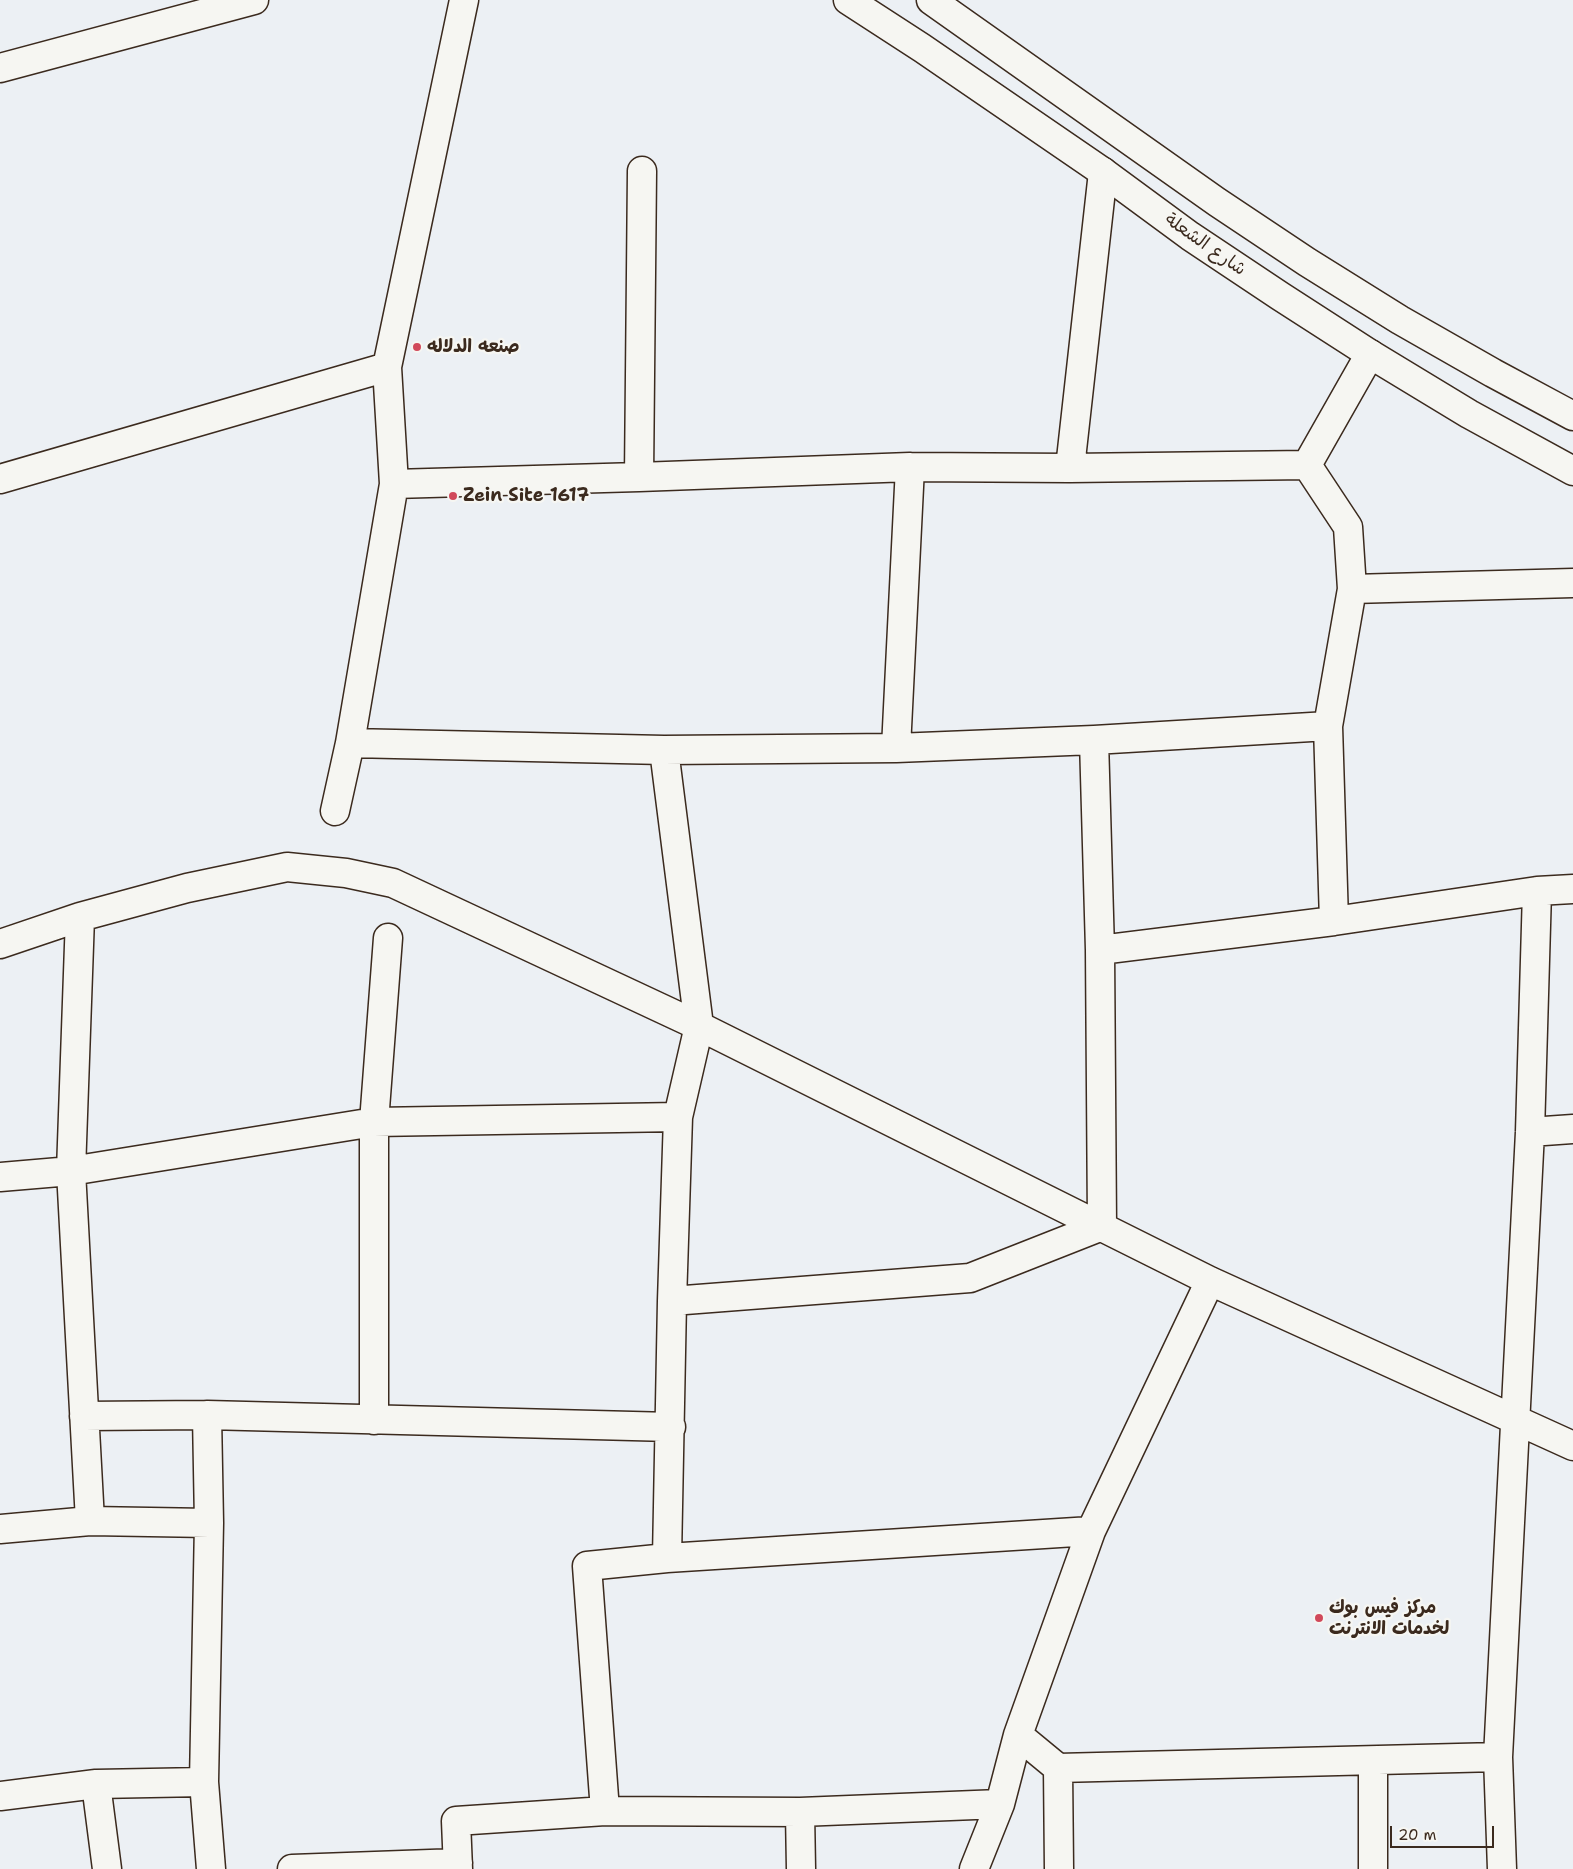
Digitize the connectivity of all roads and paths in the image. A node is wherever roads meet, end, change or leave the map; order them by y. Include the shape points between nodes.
1 (254, 0) edge
2 (464, 0) edge
3 (848, 0) edge
4 (931, 0) edge
5 (0, 68) edge
6 (642, 171) dead end
7 (1103, 172) junction
8 (1370, 354) junction
9 (387, 367) junction
10 (1573, 416) edge
11 (1307, 465) junction
12 (910, 467) junction
13 (1070, 468) junction
14 (1573, 471) edge
15 (639, 477) junction
16 (0, 478) edge
17 (394, 484) junction
18 (1573, 583) edge
19 (1352, 589) junction
20 (1328, 726) junction
21 (1094, 740) junction
22 (350, 743) junction
23 (896, 748) junction
24 (664, 750) junction
25 (335, 811) dead end
26 (1573, 889) edge
27 (1537, 890) junction
28 (80, 917) junction
29 (1334, 921) junction
30 (388, 938) dead end
31 (0, 944) edge
32 (1100, 950) junction
33 (699, 1026) junction
34 (678, 1117) junction
35 (374, 1122) junction
36 (1573, 1129) edge
37 (1530, 1132) junction
38 (71, 1170) junction
39 (0, 1177) edge
40 (1102, 1226) junction
41 (1210, 1281) junction
42 (672, 1301) junction
43 (206, 1415) junction
44 (84, 1416) junction
45 (1515, 1419) junction
46 (374, 1420) junction
47 (671, 1427) junction
48 (1573, 1446) edge
49 (90, 1521) junction
50 (209, 1523) junction
51 (0, 1530) edge
52 (1091, 1531) junction
53 (667, 1558) junction
54 (1018, 1735) junction
55 (1498, 1757) junction
56 (1373, 1761) junction
57 (1058, 1768) junction
58 (204, 1782) junction
59 (96, 1784) junction
60 (0, 1796) edge
61 (1000, 1804) junction
62 (605, 1811) junction
63 (800, 1812) junction
64 (458, 1866) edge
65 (107, 1869) edge
66 (211, 1869) edge
67 (292, 1869) edge
68 (801, 1869) edge
69 (974, 1869) edge
70 (1059, 1869) edge
71 (1373, 1869) edge
72 (1502, 1869) edge

1 - 5 street
2 - 9 street
3 - 7 street, شارع الشعلة
4 - 10 street via 1307,262 1400,320
6 - 15 street
7 - 8 street, شارع الشعلة via 1206,247
7 - 13 street
8 - 11 street
8 - 14 street, شارع الشعلة via 1469,414
9 - 16 street
9 - 17 street
11 - 13 street
11 - 19 street via 1348,527
12 - 13 street
12 - 15 street
12 - 23 street
15 - 17 street
17 - 22 street
18 - 19 street
19 - 20 street
20 - 21 street
20 - 29 street
21 - 23 street
21 - 32 street
22 - 24 street
22 - 25 street
23 - 24 street
24 - 33 street
26 - 27 street
27 - 29 street
27 - 37 street
28 - 31 street
28 - 33 street via 187,888 287,867 346,873 393,883
28 - 38 street
29 - 32 street
30 - 35 street
32 - 40 street
33 - 34 street
33 - 40 street
34 - 35 street
34 - 42 street
35 - 38 street
35 - 46 street
36 - 37 street
37 - 45 street
38 - 39 street
38 - 44 street
40 - 41 street
40 - 42 street via 970,1278
41 - 45 street
41 - 52 street
42 - 47 street
43 - 44 street
43 - 46 street
43 - 50 street
44 - 49 street
45 - 48 street
45 - 55 street
46 - 47 street
47 - 53 street
49 - 50 street
49 - 51 street
50 - 58 street
52 - 53 street
52 - 54 street
53 - 62 street via 587,1566
54 - 57 street
54 - 61 street
55 - 56 street
55 - 72 street
56 - 57 street
56 - 71 street
57 - 70 street
58 - 59 street
58 - 66 street
59 - 60 street
59 - 65 street
61 - 63 street
61 - 69 street
62 - 63 street
62 - 64 street via 456,1822
63 - 68 street
64 - 67 street

